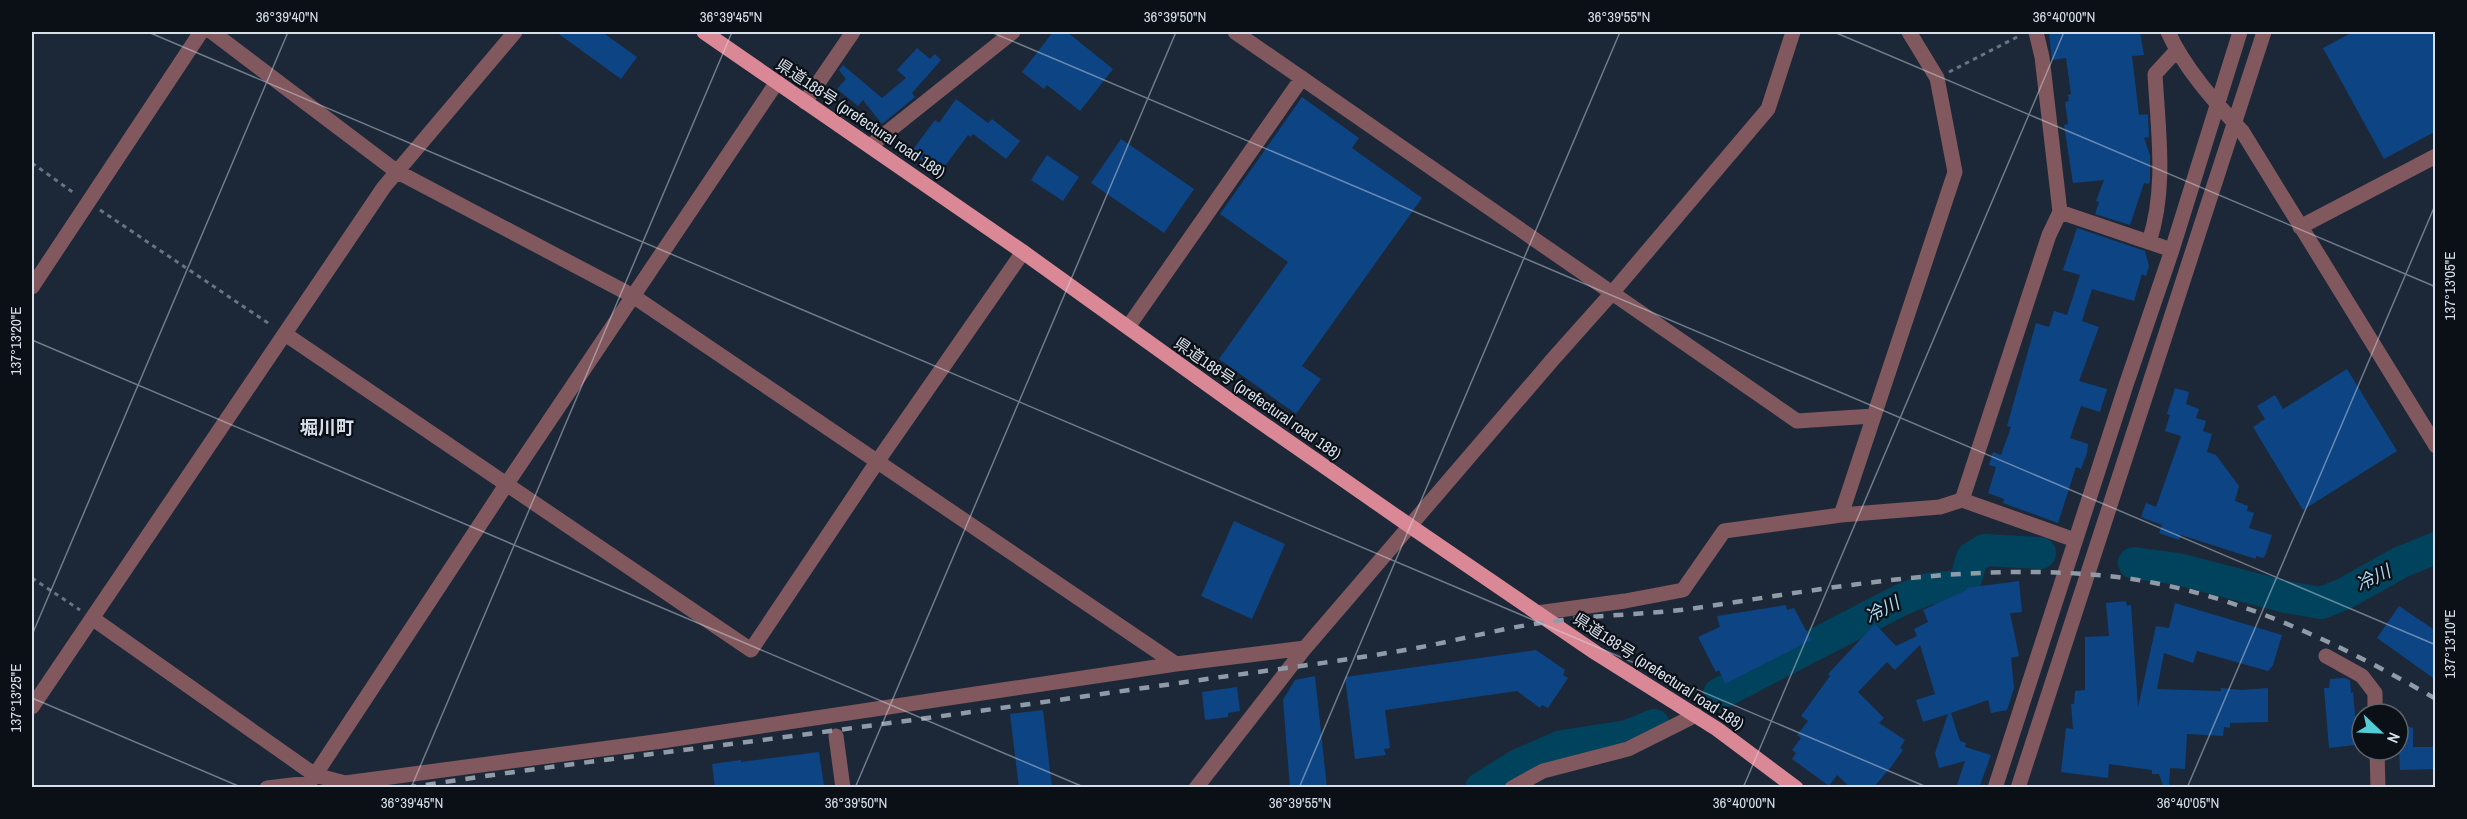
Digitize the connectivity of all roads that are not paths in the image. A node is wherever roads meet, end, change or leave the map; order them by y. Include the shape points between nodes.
1 (201, 32) edge
2 (212, 32) edge
3 (515, 32) edge
4 (704, 32) edge
5 (853, 32) edge
6 (1013, 32) edge
7 (1235, 32) edge
8 (1793, 32) edge
9 (1909, 32) edge
10 (2036, 32) edge
11 (2168, 32) edge
12 (2240, 32) edge
13 (2264, 32) edge
14 (2177, 50) junction
15 (1302, 78) junction
16 (777, 82) junction
17 (805, 102) junction
18 (2218, 102) junction
19 (2234, 122) junction
20 (870, 146) junction
21 (2436, 156) edge
22 (396, 171) junction
23 (2060, 212) junction
24 (2300, 227) junction
25 (2149, 242) junction
26 (2172, 250) junction
27 (1023, 252) junction
28 (32, 287) edge
29 (1612, 293) junction
30 (633, 296) junction
31 (1128, 327) junction
32 (285, 334) junction
33 (1873, 416) junction
34 (2433, 437) edge
35 (877, 462) junction
36 (506, 485) junction
37 (1962, 500) junction
38 (1841, 515) junction
39 (1410, 526) junction
40 (2075, 540) junction
41 (1538, 613) junction
42 (92, 618) junction
43 (1305, 648) junction
44 (2326, 656) dead end
45 (1176, 664) junction
46 (2375, 702) edge
47 (32, 707) edge
48 (1696, 715) junction
49 (836, 736) dead end
50 (2377, 762) edge
51 (315, 775) junction
52 (267, 788) edge
53 (843, 788) edge
54 (1196, 788) edge
55 (1512, 788) edge
56 (1796, 788) edge
57 (1995, 788) edge
58 (2018, 788) edge
59 (2378, 788) edge

1 - 28 street
2 - 22 street
3 - 22 street
4 - 16 main road, 県道188号 (prefectural road 188)
5 - 17 street
6 - 20 street
7 - 15 street
8 - 29 street via 1768,109
9 - 33 street via 1937,78 1955,172
10 - 23 street
11 - 14 street
12 - 18 street
13 - 19 street
14 - 18 street
14 - 25 street via 2155,74 2161,189
15 - 29 street
15 - 31 street
16 - 17 main road, 県道188号 (prefectural road 188)
16 - 30 street
17 - 20 main road, 県道188号 (prefectural road 188)
18 - 19 street
18 - 26 street
19 - 24 street
19 - 58 street
20 - 27 main road, 県道188号 (prefectural road 188)
21 - 24 street
22 - 30 street
22 - 32 street
23 - 25 street
23 - 37 street via 2049,235
24 - 34 street
25 - 26 street
26 - 40 street
27 - 31 main road, 県道188号 (prefectural road 188)
27 - 35 street
29 - 33 street via 1797,421
29 - 39 street
30 - 35 street
30 - 36 street
31 - 39 main road, 県道188号 (prefectural road 188)
32 - 36 street
32 - 42 street
33 - 38 street
35 - 36 street via 751,650
35 - 45 street
36 - 51 street
37 - 38 street via 1940,507
37 - 40 street
38 - 41 street via 1724,531 1683,590
39 - 41 main road, 県道188号 (prefectural road 188)
39 - 43 street
40 - 57 street
41 - 48 main road, 県道188号 (prefectural road 188)
42 - 47 street
42 - 51 street
43 - 45 street
43 - 54 street
44 - 46 street via 2362,676 2375,693
45 - 51 street via 662,741 345,783
48 - 55 street via 1628,749 1543,771
48 - 56 main road, 県道188号 (prefectural road 188)
49 - 53 street
50 - 59 street
51 - 52 street via 309,783

